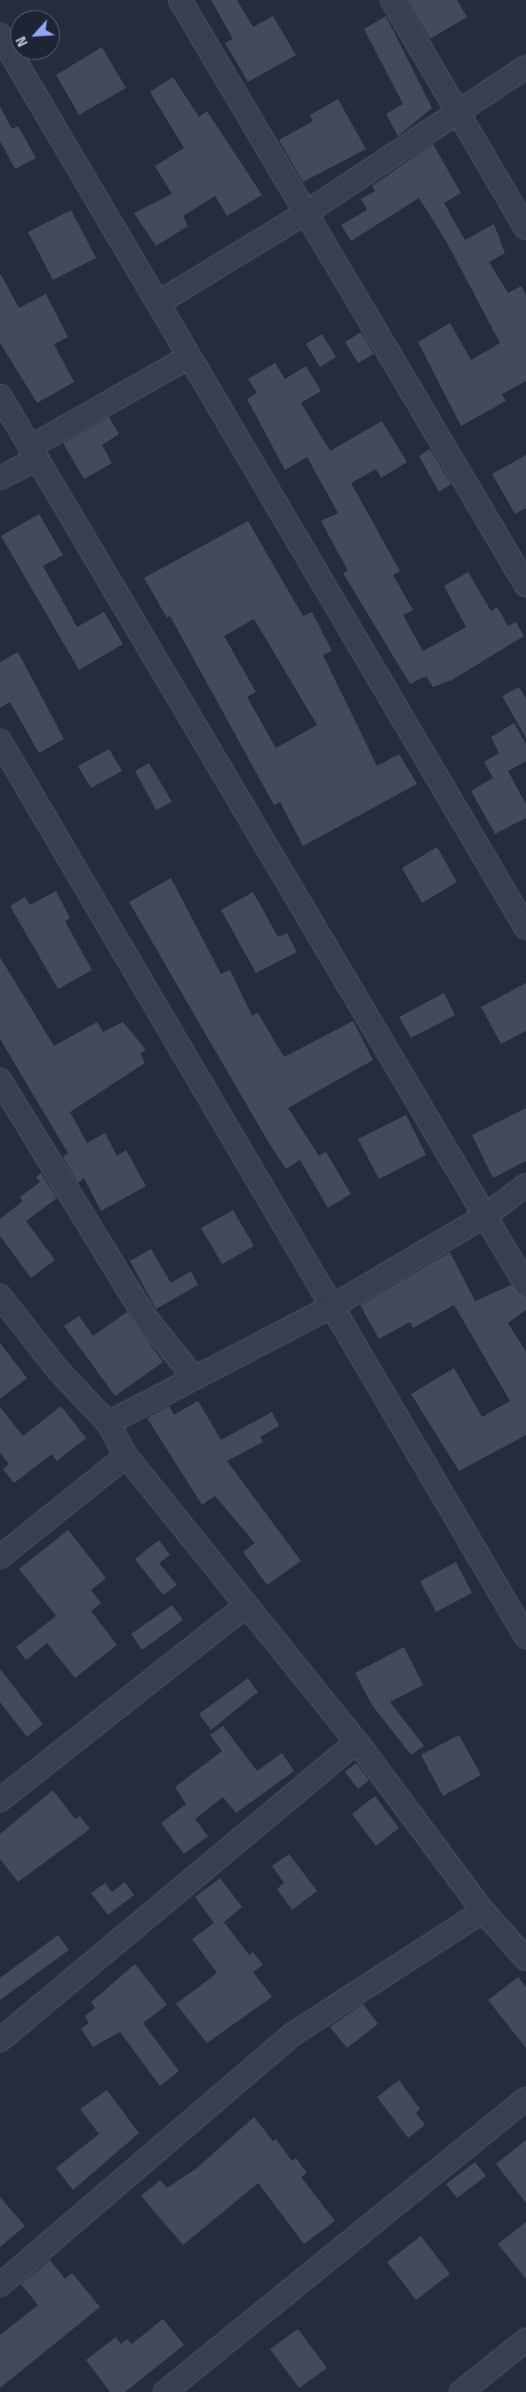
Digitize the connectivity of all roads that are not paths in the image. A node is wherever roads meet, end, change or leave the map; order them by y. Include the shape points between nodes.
1 (180, 0) edge
2 (392, 0) edge
3 (0, 35) edge
4 (526, 67) edge
5 (458, 112) junction
6 (304, 214) junction
7 (526, 228) edge
8 (158, 302) junction
9 (190, 357) junction
10 (0, 396) edge
11 (33, 453) junction
12 (0, 478) edge
13 (526, 585) edge
14 (0, 741) edge
15 (526, 928) edge
16 (0, 1080) edge
17 (526, 1185) edge
18 (485, 1216) junction
19 (526, 1285) edge
20 (3, 1305) edge
21 (331, 1307) junction
22 (192, 1375) junction
23 (108, 1422) junction
24 (126, 1456) junction
25 (0, 1557) edge
26 (244, 1607) junction
27 (526, 1637) edge
28 (357, 1742) junction
29 (0, 1800) edge
30 (483, 1911) junction
31 (517, 1936) edge
32 (526, 1959) edge
33 (0, 2040) edge
34 (526, 2099) edge
35 (0, 2285) edge
36 (526, 2340) edge
37 (166, 2392) edge
38 (461, 2392) edge

1 - 6 street
2 - 5 street
3 - 8 street
4 - 5 street
5 - 6 street
5 - 7 street
6 - 8 street
6 - 13 street
8 - 9 street
9 - 11 street
9 - 15 street
10 - 11 street
11 - 12 street
11 - 18 street
14 - 21 street
16 - 22 street via 146,1318
17 - 18 street
18 - 19 street
18 - 21 street
20 - 23 street
21 - 22 street
21 - 27 street
22 - 23 street
23 - 24 street
24 - 25 street
24 - 26 street
26 - 28 street
26 - 29 street
28 - 30 street
28 - 33 street
30 - 31 street
30 - 35 street via 293,2034
31 - 32 street
34 - 37 street
36 - 38 street

